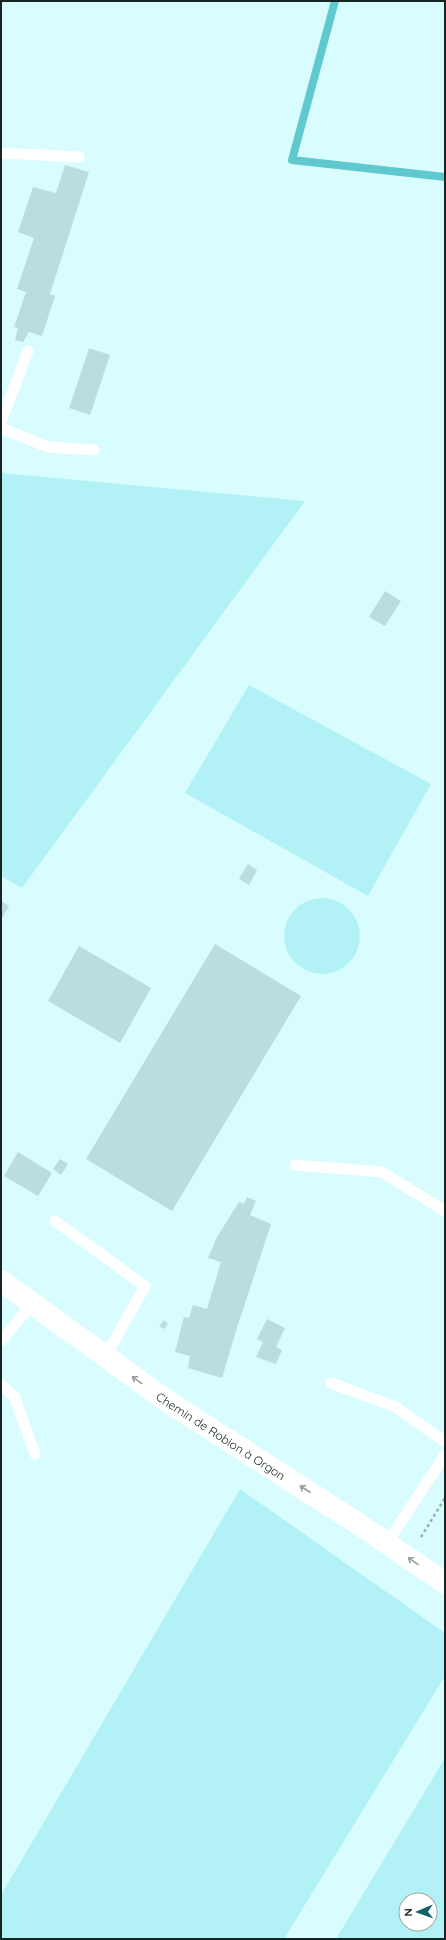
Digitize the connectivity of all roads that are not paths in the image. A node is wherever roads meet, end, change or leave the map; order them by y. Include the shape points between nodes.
1 (1, 153) edge
2 (79, 157) dead end
3 (28, 351) dead end
4 (1, 422) edge
5 (1, 428) edge
6 (94, 450) dead end
7 (295, 1165) dead end
8 (445, 1211) edge
9 (56, 1221) dead end
10 (1, 1282) edge
11 (32, 1304) junction
12 (1, 1341) edge
13 (106, 1357) junction
14 (331, 1383) dead end
15 (1, 1385) edge
16 (445, 1442) edge
17 (35, 1454) dead end
18 (445, 1455) edge
19 (387, 1543) junction
20 (445, 1583) edge

1 - 2 lane
3 - 4 lane
5 - 6 lane via 48,447
7 - 8 lane via 382,1172
9 - 13 lane via 145,1286
10 - 11 street, Chemin de Robion à Orgon
11 - 12 lane
11 - 13 street, Chemin de Robion à Orgon
19 -> 13 street, Chemin de Robion à Orgon via 167,1401
14 - 16 lane via 396,1407
15 - 17 lane via 14,1396
18 - 19 lane
20 -> 19 street, Chemin de Robion à Orgon

